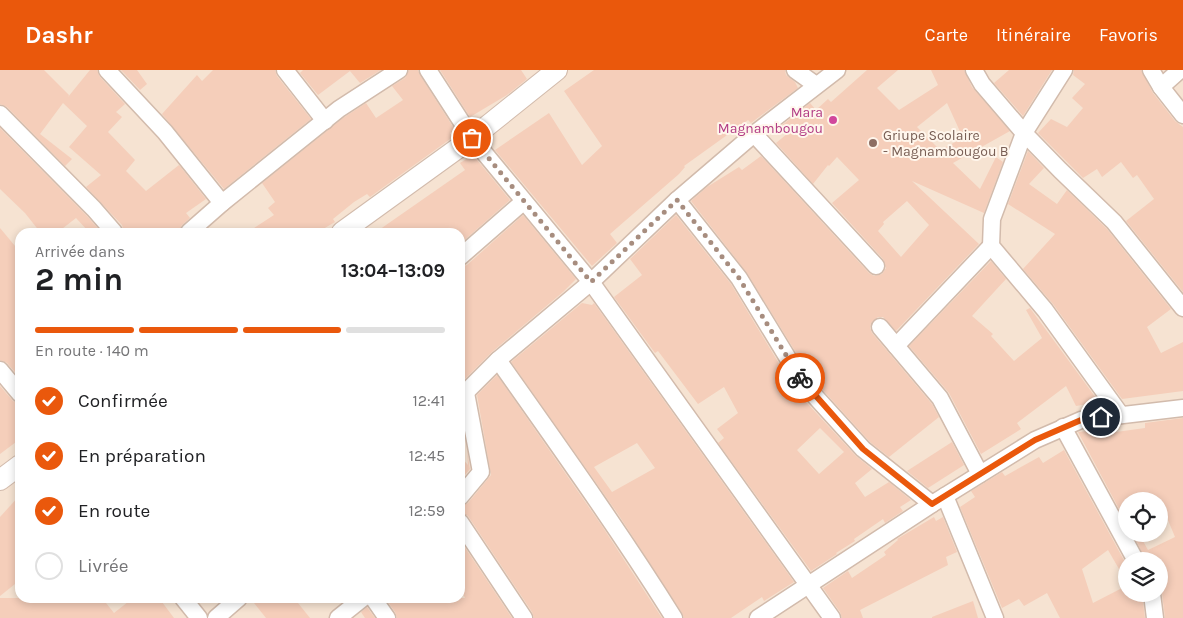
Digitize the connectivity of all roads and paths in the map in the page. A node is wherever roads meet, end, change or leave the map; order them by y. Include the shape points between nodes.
1 (107, 70) edge
2 (285, 70) edge
3 (399, 70) edge
4 (428, 70) edge
5 (557, 70) edge
6 (795, 70) edge
7 (837, 70) edge
8 (974, 70) edge
9 (1064, 70) edge
10 (1151, 70) edge
11 (1180, 70) edge
12 (816, 85) junction
13 (1161, 86) junction
14 (0, 114) edge
15 (1183, 115) edge
16 (325, 121) junction
17 (1024, 133) junction
18 (754, 134) junction
19 (472, 138) junction
20 (677, 200) junction
21 (523, 202) junction
22 (222, 203) junction
23 (111, 228) edge
24 (194, 228) edge
25 (348, 228) edge
26 (991, 246) junction
27 (465, 253) edge
28 (876, 266) dead end
29 (591, 282) junction
30 (1183, 308) edge
31 (880, 327) dead end
32 (896, 346) junction
33 (498, 360) junction
34 (0, 370) edge
35 (15, 388) edge
36 (465, 393) edge
37 (465, 404) edge
38 (1183, 408) edge
39 (1121, 415) junction
40 (1063, 427) junction
41 (15, 469) edge
42 (980, 474) junction
43 (0, 480) edge
44 (465, 491) edge
45 (939, 500) junction
46 (465, 530) edge
47 (1131, 552) edge
48 (808, 586) junction
49 (1153, 602) edge
50 (186, 603) edge
51 (233, 603) edge
52 (358, 603) edge
53 (376, 603) edge
54 (196, 617) edge
55 (216, 618) edge
56 (338, 618) edge
57 (387, 618) edge
58 (524, 618) edge
59 (674, 618) edge
60 (758, 618) edge
61 (832, 618) edge
62 (995, 618) edge
63 (1155, 618) edge

1 - 22 street via 165,132
2 - 16 street
3 - 16 street
4 - 19 street
5 - 19 street
6 - 12 street
7 - 12 street
8 - 17 street
9 - 17 street
10 - 13 street
11 - 13 street
12 - 18 street
13 - 15 street
14 - 23 street
16 - 22 street
17 - 26 street via 992,219
17 - 30 street via 1114,222
18 - 20 street
18 - 28 street
19 - 21 street
19 - 25 street
20 - 29 street
20 - 45 street via 739,278 803,383 863,449
21 - 27 street
21 - 29 street
22 - 24 street
26 - 32 street
26 - 39 street via 1045,310
29 - 33 street
29 - 48 street
31 - 32 street
32 - 42 street via 940,398
33 - 36 street
33 - 59 street
34 - 35 street
37 - 44 street via 481,472
38 - 39 street
39 - 40 street via 1081,420
40 - 42 street
40 - 47 street
41 - 43 street
42 - 45 street
45 - 48 street
45 - 62 street
46 - 58 street
48 - 60 street
48 - 61 street
49 - 63 street
50 - 54 street
51 - 55 street
52 - 56 street
53 - 57 street

